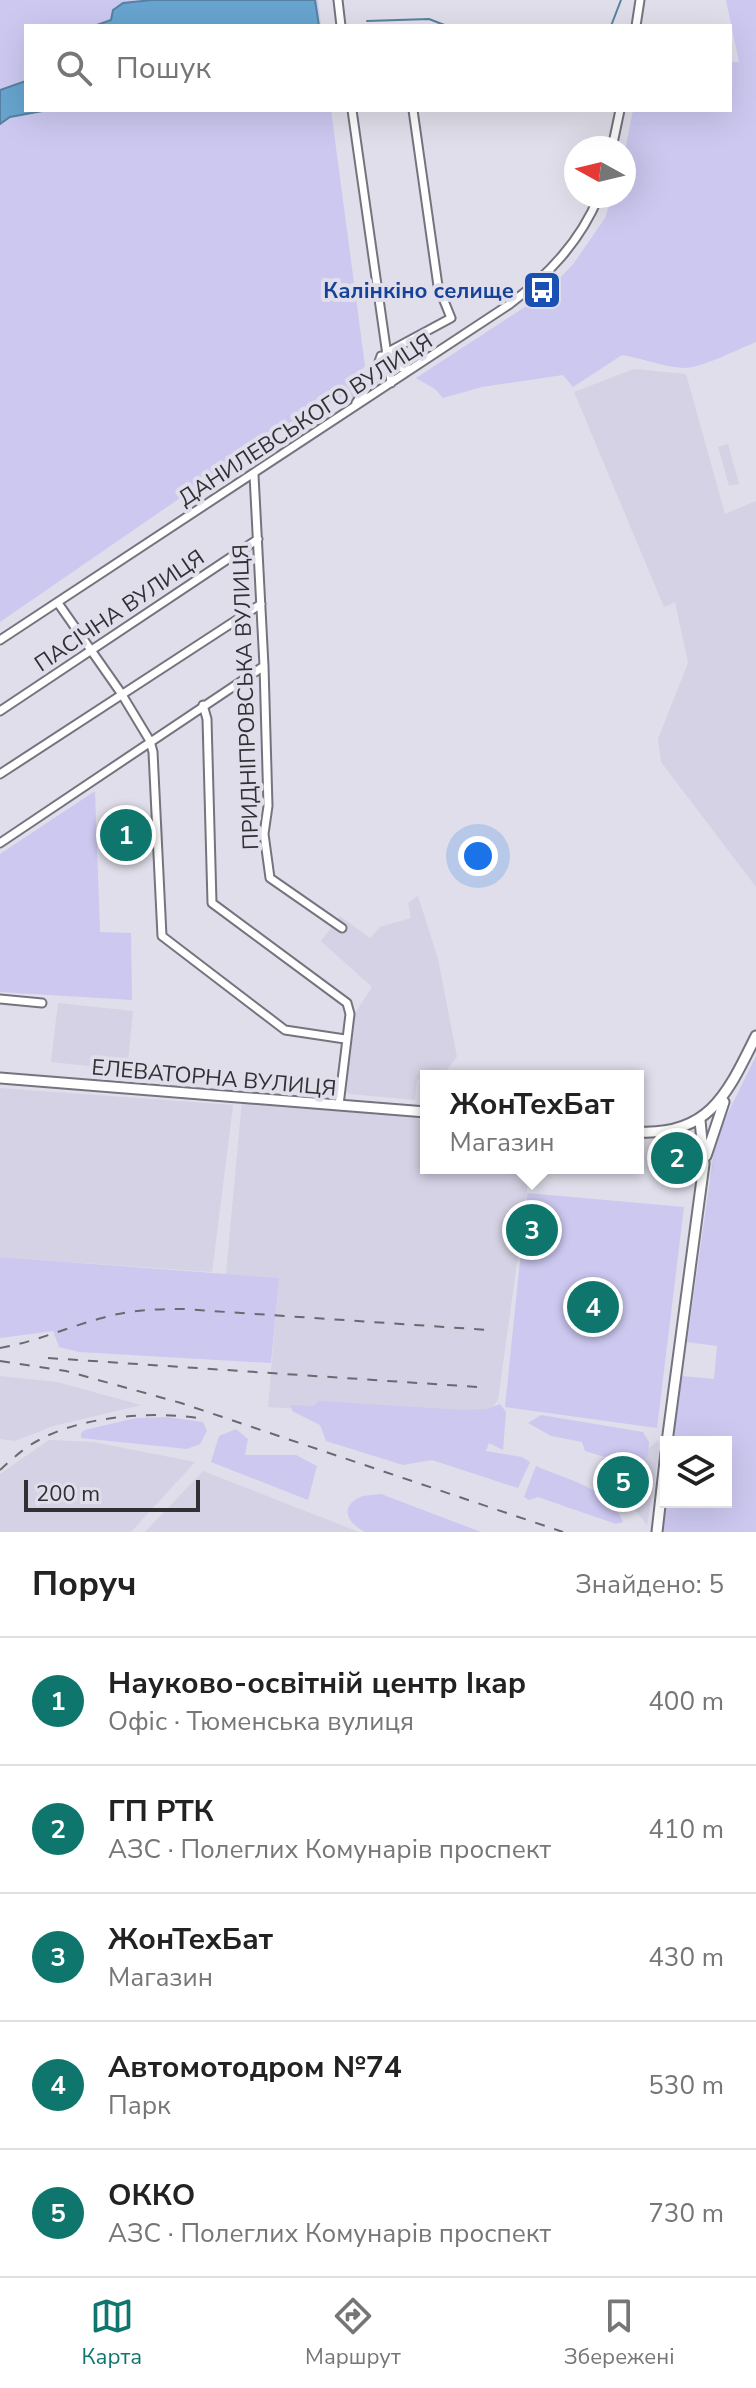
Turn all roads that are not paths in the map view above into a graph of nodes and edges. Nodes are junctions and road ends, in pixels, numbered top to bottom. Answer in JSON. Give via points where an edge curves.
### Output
{"nodes":[{"id":1,"x":338,"y":0,"type":"edge"},
{"id":2,"x":640,"y":0,"type":"edge"},
{"id":3,"x":341,"y":24,"type":"edge"},
{"id":4,"x":636,"y":24,"type":"edge"},
{"id":5,"x":352,"y":112,"type":"edge"},
{"id":6,"x":413,"y":112,"type":"edge"},
{"id":7,"x":620,"y":112,"type":"edge"},
{"id":8,"x":615,"y":136,"type":"edge"},
{"id":9,"x":593,"y":208,"type":"edge"},
{"id":10,"x":384,"y":355,"type":"junction"},
{"id":11,"x":416,"y":367,"type":"junction"},
{"id":12,"x":391,"y":383,"type":"junction"},
{"id":13,"x":376,"y":393,"type":"junction"},
{"id":14,"x":349,"y":411,"type":"junction"},
{"id":15,"x":254,"y":475,"type":"junction"},
{"id":16,"x":258,"y":539,"type":"junction"},
{"id":17,"x":58,"y":603,"type":"junction"},
{"id":18,"x":261,"y":604,"type":"junction"},
{"id":19,"x":0,"y":640,"type":"edge"},
{"id":20,"x":91,"y":651,"type":"junction"},
{"id":21,"x":264,"y":666,"type":"junction"},
{"id":22,"x":121,"y":693,"type":"junction"},
{"id":23,"x":203,"y":705,"type":"junction"},
{"id":24,"x":0,"y":711,"type":"edge"},
{"id":25,"x":150,"y":741,"type":"junction"},
{"id":26,"x":0,"y":774,"type":"edge"},
{"id":27,"x":0,"y":828,"type":"edge"},
{"id":28,"x":3,"y":840,"type":"edge"},
{"id":29,"x":342,"y":928,"type":"dead end"},
{"id":30,"x":0,"y":999,"type":"edge"},
{"id":31,"x":42,"y":1003,"type":"dead end"},
{"id":32,"x":756,"y":1036,"type":"edge"},
{"id":33,"x":345,"y":1039,"type":"junction"},
{"id":34,"x":0,"y":1078,"type":"edge"},
{"id":35,"x":730,"y":1088,"type":"junction"},
{"id":36,"x":339,"y":1105,"type":"junction"},
{"id":37,"x":420,"y":1112,"type":"edge"},
{"id":38,"x":700,"y":1120,"type":"junction"},
{"id":39,"x":644,"y":1132,"type":"edge"},
{"id":40,"x":655,"y":1133,"type":"junction"},
{"id":41,"x":704,"y":1164,"type":"junction"},
{"id":42,"x":668,"y":1436,"type":"edge"},
{"id":43,"x":660,"y":1505,"type":"edge"},
{"id":44,"x":657,"y":1532,"type":"edge"}],
"edges":[{"from":1,"to":3,"type":"street"},
{"from":2,"to":4,"type":"street"},
{"from":5,"to":10,"type":"street"},
{"from":6,"to":10,"type":"street","via":[[438,286],[451,318]]},
{"from":7,"to":8,"type":"street"},
{"from":9,"to":11,"type":"street","name":"ДАНИЛЕВСЬКОГО ВУЛИЦЯ","via":[[578,237],[536,283]]},
{"from":10,"to":11,"type":"street","via":[[396,367]]},
{"from":10,"to":12,"type":"street"},
{"from":10,"to":13,"type":"street"},
{"from":10,"to":14,"type":"street"},
{"from":11,"to":12,"type":"street","name":"ДАНИЛЕВСЬКОГО ВУЛИЦЯ"},
{"from":12,"to":13,"type":"street","name":"ДАНИЛЕВСЬКОГО ВУЛИЦЯ"},
{"from":13,"to":14,"type":"street","name":"ДАНИЛЕВСЬКОГО ВУЛИЦЯ"},
{"from":14,"to":15,"type":"street","name":"ДАНИЛЕВСЬКОГО ВУЛИЦЯ"},
{"from":15,"to":16,"type":"street","name":"ПРИДНІПРОВСЬКА ВУЛИЦЯ"},
{"from":15,"to":17,"type":"street","name":"ДАНИЛЕВСЬКОГО ВУЛИЦЯ"},
{"from":16,"to":18,"type":"street","name":"ПРИДНІПРОВСЬКА ВУЛИЦЯ"},
{"from":16,"to":20,"type":"street","name":"ПАСІЧНА ВУЛИЦЯ"},
{"from":17,"to":19,"type":"street","name":"ДАНИЛЕВСЬКОГО ВУЛИЦЯ"},
{"from":17,"to":20,"type":"street"},
{"from":18,"to":21,"type":"street","name":"ПРИДНІПРОВСЬКА ВУЛИЦЯ"},
{"from":18,"to":22,"type":"street"},
{"from":20,"to":22,"type":"street"},
{"from":20,"to":24,"type":"street","name":"ПАСІЧНА ВУЛИЦЯ"},
{"from":21,"to":23,"type":"street"},
{"from":21,"to":29,"type":"street","name":"ПРИДНІПРОВСЬКА ВУЛИЦЯ","via":[[264,834],[270,878]]},
{"from":22,"to":25,"type":"street"},
{"from":22,"to":26,"type":"street"},
{"from":23,"to":25,"type":"street"},
{"from":23,"to":33,"type":"street","via":[[212,903],[347,1003]]},
{"from":25,"to":28,"type":"street"},
{"from":25,"to":33,"type":"street","via":[[162,936],[285,1030]]},
{"from":27,"to":28,"type":"street"},
{"from":30,"to":31,"type":"street"},
{"from":32,"to":35,"type":"main road"},
{"from":33,"to":36,"type":"street"},
{"from":34,"to":36,"type":"main road","name":"ЕЛЕВАТОРНА ВУЛИЦЯ"},
{"from":35,"to":38,"type":"main road"},
{"from":35,"to":41,"type":"main road"},
{"from":36,"to":37,"type":"main road","name":"ЕЛЕВАТОРНА ВУЛИЦЯ"},
{"from":38,"to":40,"type":"main road"},
{"from":38,"to":41,"type":"main road"},
{"from":39,"to":40,"type":"main road"},
{"from":40,"to":41,"type":"main road","via":[[693,1140]]},
{"from":41,"to":42,"type":"main road"},
{"from":43,"to":44,"type":"main road"}]}
